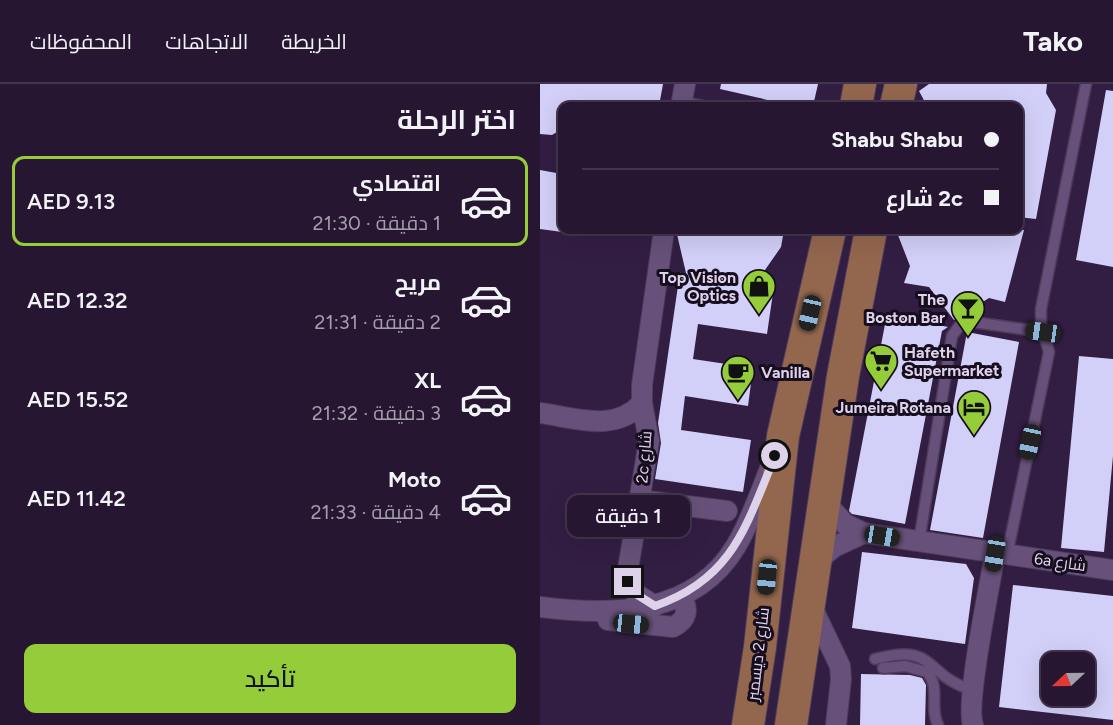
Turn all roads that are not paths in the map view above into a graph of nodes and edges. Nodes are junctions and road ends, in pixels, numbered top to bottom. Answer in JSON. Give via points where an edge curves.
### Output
{"nodes":[{"id":1,"x":860,"y":84,"type":"edge"},
{"id":2,"x":901,"y":84,"type":"edge"},
{"id":3,"x":1086,"y":84,"type":"edge"},
{"id":4,"x":857,"y":102,"type":"edge"},
{"id":5,"x":897,"y":102,"type":"edge"},
{"id":6,"x":663,"y":234,"type":"edge"},
{"id":7,"x":829,"y":234,"type":"edge"},
{"id":8,"x":838,"y":234,"type":"edge"},
{"id":9,"x":870,"y":234,"type":"edge"},
{"id":10,"x":857,"y":300,"type":"junction"},
{"id":11,"x":810,"y":313,"type":"junction"},
{"id":12,"x":1043,"y":332,"type":"junction"},
{"id":13,"x":843,"y":376,"type":"junction"},
{"id":14,"x":642,"y":402,"type":"junction"},
{"id":15,"x":540,"y":413,"type":"edge"},
{"id":16,"x":783,"y":436,"type":"junction"},
{"id":17,"x":639,"y":500,"type":"junction"},
{"id":18,"x":825,"y":502,"type":"junction"},
{"id":19,"x":727,"y":511,"type":"dead end"},
{"id":20,"x":864,"y":533,"type":"junction"},
{"id":21,"x":919,"y":542,"type":"junction"},
{"id":22,"x":1001,"y":554,"type":"junction"},
{"id":23,"x":817,"y":561,"type":"junction"},
{"id":24,"x":1113,"y":570,"type":"edge"},
{"id":25,"x":680,"y":596,"type":"junction"},
{"id":26,"x":809,"y":603,"type":"junction"},
{"id":27,"x":655,"y":606,"type":"junction"},
{"id":28,"x":540,"y":608,"type":"edge"},
{"id":29,"x":580,"y":612,"type":"junction"},
{"id":30,"x":875,"y":658,"type":"dead end"},
{"id":31,"x":883,"y":668,"type":"dead end"},
{"id":32,"x":974,"y":690,"type":"junction"},
{"id":33,"x":753,"y":716,"type":"edge"},
{"id":34,"x":738,"y":725,"type":"edge"},
{"id":35,"x":791,"y":725,"type":"edge"},
{"id":36,"x":836,"y":725,"type":"edge"},
{"id":37,"x":938,"y":725,"type":"edge"},
{"id":38,"x":974,"y":725,"type":"edge"}],
"edges":[{"from":1,"to":4,"type":"main road"},
{"from":2,"to":5,"type":"main road"},
{"from":3,"to":12,"type":"lane","via":[[1041,309]]},
{"from":6,"to":14,"type":"street","name":"2c شارع"},
{"from":7,"to":11,"type":"main road","name":"شارع 2 ديسمبر"},
{"from":8,"to":10,"type":"main road","via":[[842,242],[836,286],[844,296]]},
{"from":9,"to":10,"type":"main road"},
{"from":10,"to":13,"type":"main road"},
{"from":11,"to":13,"type":"main road","via":[[832,324],[829,366],[835,374]]},
{"from":11,"to":16,"type":"main road","name":"شارع 2 ديسمبر"},
{"from":12,"to":21,"type":"lane","via":[[973,322],[955,330]]},
{"from":12,"to":22,"type":"lane","via":[[1049,352]]},
{"from":13,"to":18,"type":"main road"},
{"from":14,"to":15,"type":"street","name":"2c شارع","via":[[625,418],[611,422]]},
{"from":14,"to":17,"type":"street","name":"2c شارع","via":[[649,441]]},
{"from":16,"to":25,"type":"street","via":[[736,547],[706,580]]},
{"from":16,"to":33,"type":"main road","name":"شارع 2 ديسمبر"},
{"from":17,"to":19,"type":"street"},
{"from":17,"to":27,"type":"street","name":"2c شارع","via":[[627,575],[636,594]]},
{"from":18,"to":20,"type":"street","name":"6a شارع","via":[[845,524]]},
{"from":18,"to":23,"type":"main road"},
{"from":20,"to":21,"type":"street","name":"6a شارع"},
{"from":20,"to":23,"type":"street","via":[[834,547]]},
{"from":21,"to":22,"type":"street","name":"6a شارع"},
{"from":22,"to":24,"type":"street","name":"6a شارع"},
{"from":22,"to":32,"type":"street"},
{"from":23,"to":26,"type":"main road"},
{"from":25,"to":27,"type":"street"},
{"from":25,"to":29,"type":"street","via":[[687,610],[680,624],[673,627],[631,624]]},
{"from":26,"to":35,"type":"main road"},
{"from":26,"to":36,"type":"street","via":[[840,666]]},
{"from":27,"to":29,"type":"street","via":[[628,612]]},
{"from":28,"to":29,"type":"street"},
{"from":30,"to":32,"type":"lane","via":[[897,653],[919,655],[951,681]]},
{"from":31,"to":37,"type":"lane","via":[[905,666],[927,672],[935,687],[934,717]]},
{"from":32,"to":38,"type":"street"},
{"from":33,"to":34,"type":"main road"}]}
